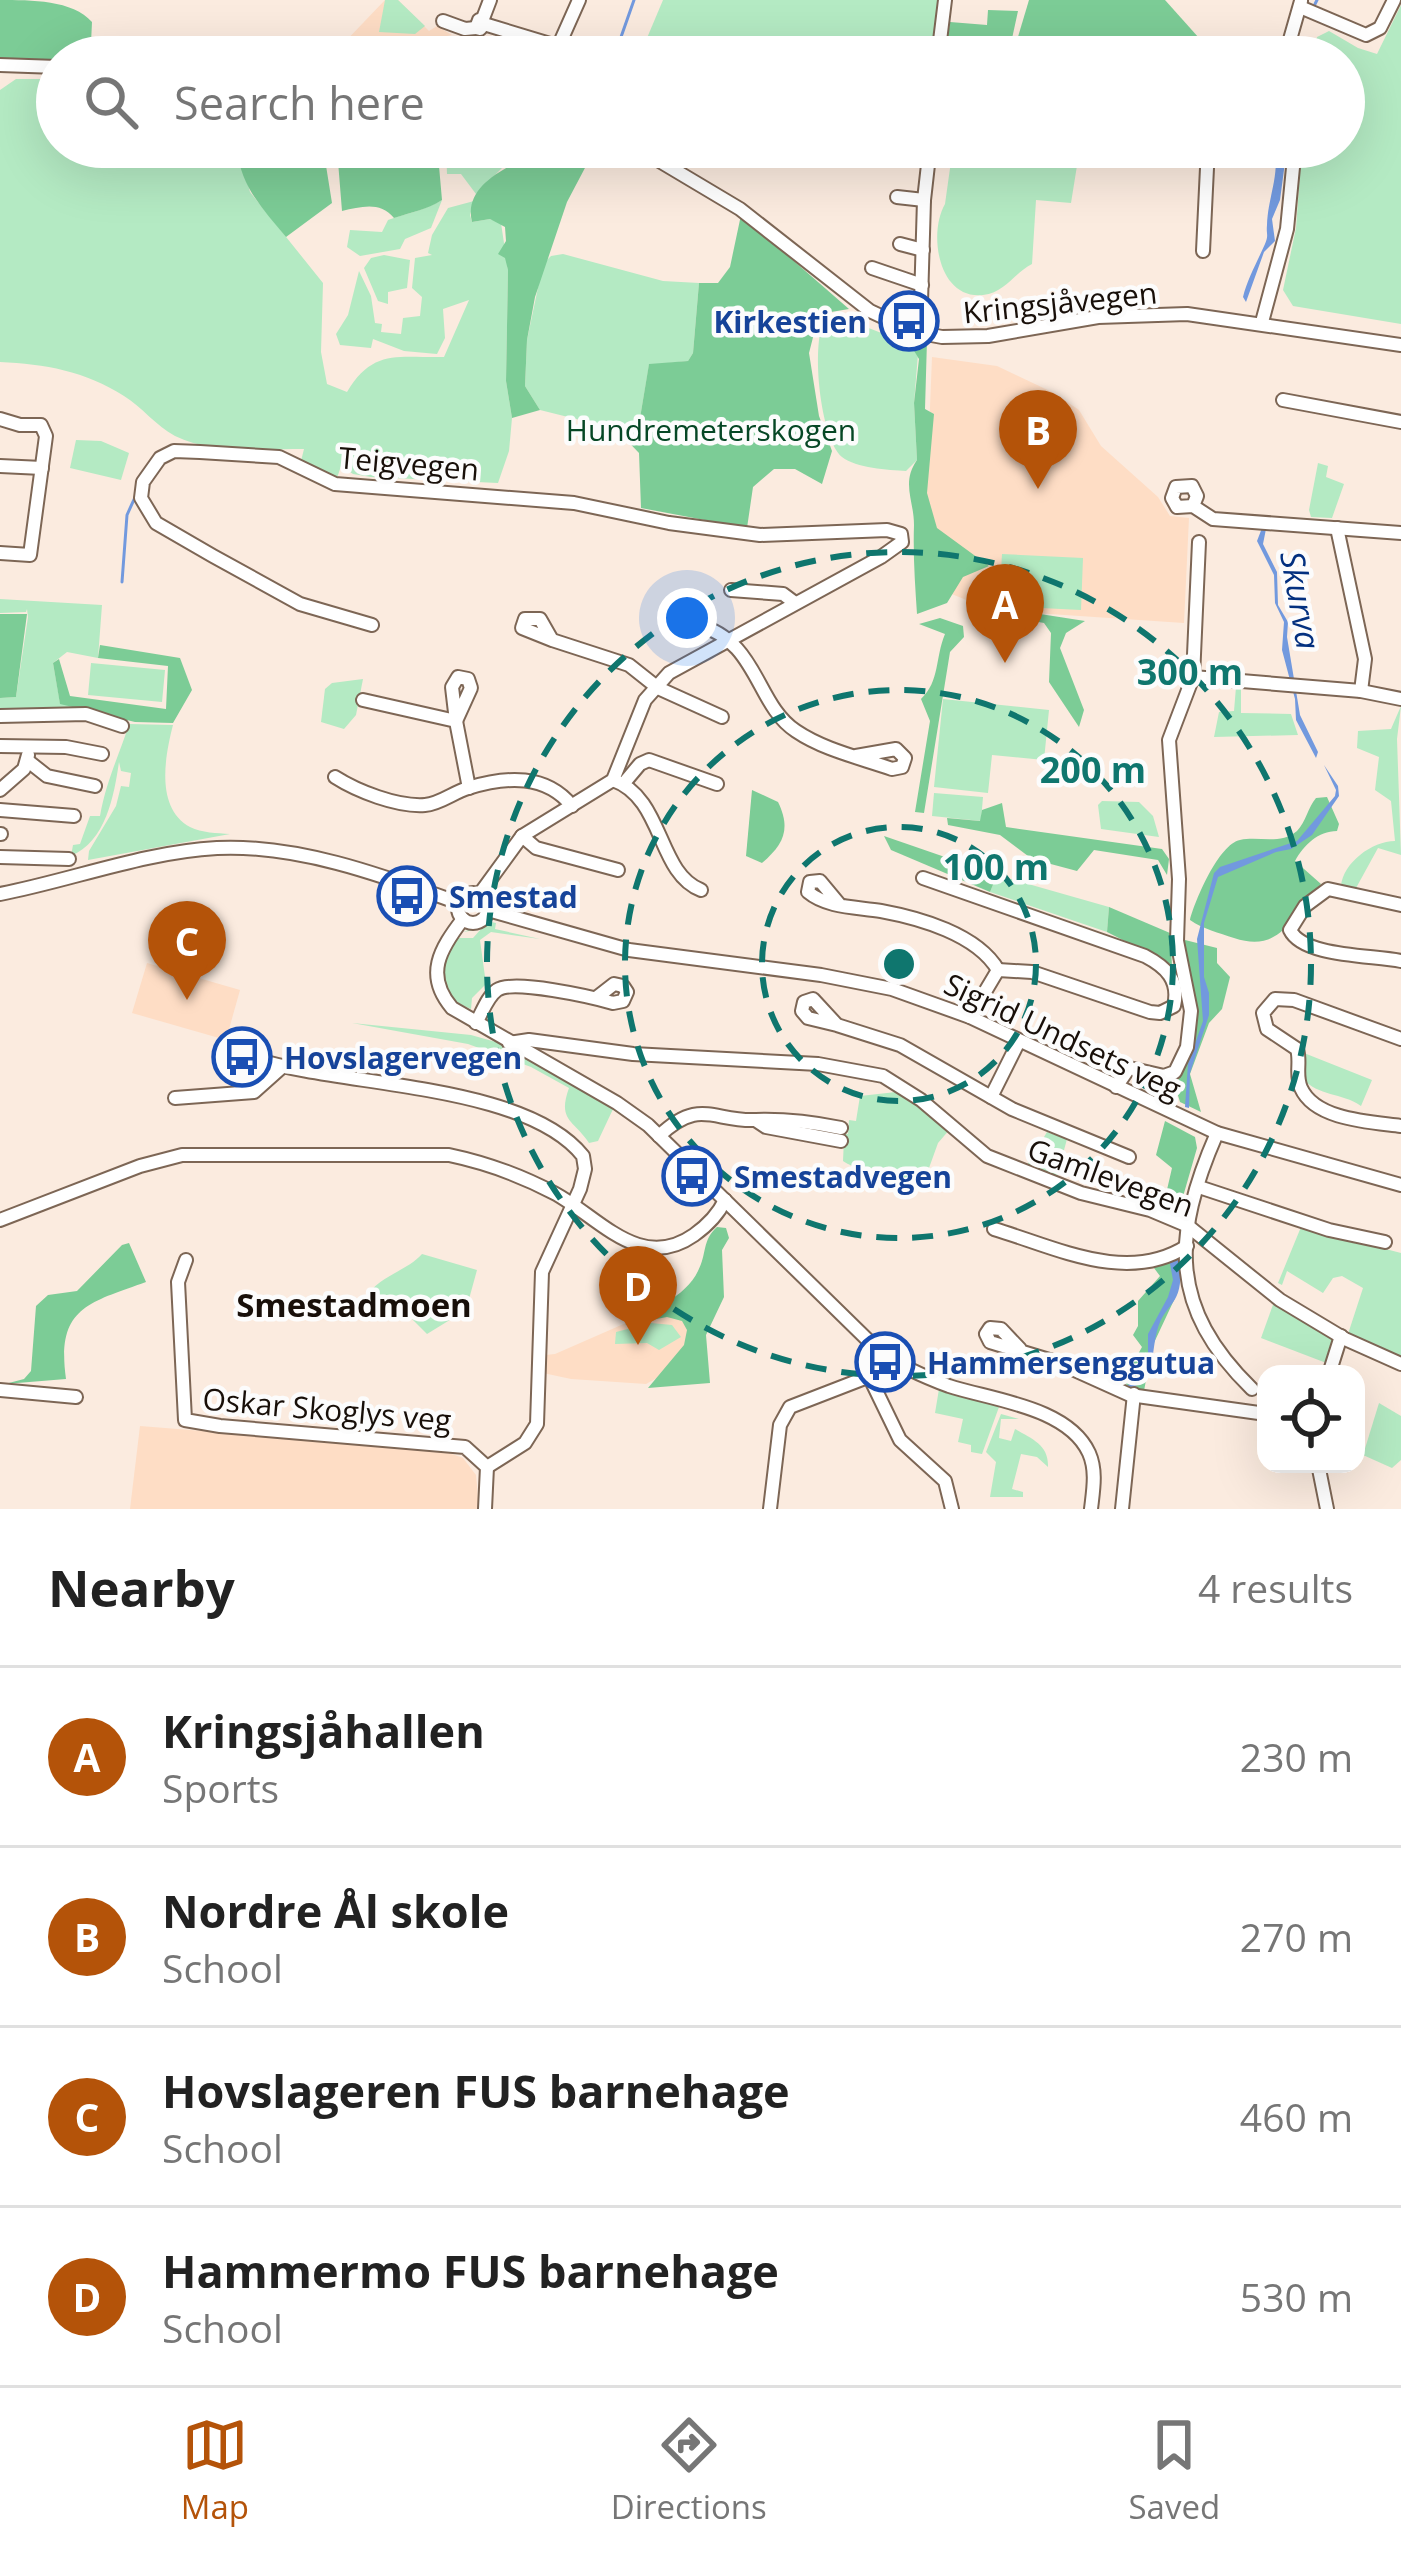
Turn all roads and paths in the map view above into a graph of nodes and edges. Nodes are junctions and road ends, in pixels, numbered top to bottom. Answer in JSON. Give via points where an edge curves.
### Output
{"nodes":[{"id":1,"x":490,"y":0,"type":"edge"},
{"id":2,"x":579,"y":0,"type":"edge"},
{"id":3,"x":945,"y":0,"type":"edge"},
{"id":4,"x":1394,"y":0,"type":"edge"},
{"id":5,"x":1300,"y":3,"type":"edge"},
{"id":6,"x":443,"y":21,"type":"dead end"},
{"id":7,"x":481,"y":24,"type":"junction"},
{"id":8,"x":526,"y":36,"type":"edge"},
{"id":9,"x":563,"y":36,"type":"edge"},
{"id":10,"x":941,"y":36,"type":"edge"},
{"id":11,"x":1291,"y":36,"type":"edge"},
{"id":12,"x":0,"y":65,"type":"edge"},
{"id":13,"x":36,"y":66,"type":"edge"},
{"id":14,"x":671,"y":168,"type":"edge"},
{"id":15,"x":927,"y":168,"type":"edge"},
{"id":16,"x":1207,"y":168,"type":"edge"},
{"id":17,"x":1293,"y":168,"type":"edge"},
{"id":18,"x":896,"y":197,"type":"dead end"},
{"id":19,"x":924,"y":200,"type":"junction"},
{"id":20,"x":900,"y":244,"type":"dead end"},
{"id":21,"x":923,"y":250,"type":"junction"},
{"id":22,"x":1203,"y":251,"type":"dead end"},
{"id":23,"x":872,"y":268,"type":"dead end"},
{"id":24,"x":922,"y":285,"type":"junction"},
{"id":25,"x":921,"y":302,"type":"dead end"},
{"id":26,"x":1262,"y":322,"type":"junction"},
{"id":27,"x":1401,"y":345,"type":"edge"},
{"id":28,"x":1283,"y":400,"type":"dead end"},
{"id":29,"x":0,"y":419,"type":"edge"},
{"id":30,"x":1401,"y":422,"type":"edge"},
{"id":31,"x":0,"y":466,"type":"edge"},
{"id":32,"x":42,"y":468,"type":"junction"},
{"id":33,"x":1193,"y":506,"type":"dead end"},
{"id":34,"x":1337,"y":528,"type":"junction"},
{"id":35,"x":1401,"y":533,"type":"edge"},
{"id":36,"x":1199,"y":542,"type":"dead end"},
{"id":37,"x":0,"y":553,"type":"edge"},
{"id":38,"x":730,"y":590,"type":"dead end"},
{"id":39,"x":795,"y":603,"type":"junction"},
{"id":40,"x":697,"y":624,"type":"dead end"},
{"id":41,"x":372,"y":625,"type":"dead end"},
{"id":42,"x":552,"y":640,"type":"dead end"},
{"id":43,"x":726,"y":642,"type":"junction"},
{"id":44,"x":1193,"y":677,"type":"junction"},
{"id":45,"x":655,"y":685,"type":"junction"},
{"id":46,"x":1361,"y":691,"type":"junction"},
{"id":47,"x":1401,"y":699,"type":"edge"},
{"id":48,"x":363,"y":700,"type":"dead end"},
{"id":49,"x":0,"y":716,"type":"edge"},
{"id":50,"x":18,"y":716,"type":"junction"},
{"id":51,"x":722,"y":718,"type":"dead end"},
{"id":52,"x":122,"y":726,"type":"dead end"},
{"id":53,"x":0,"y":746,"type":"edge"},
{"id":54,"x":26,"y":752,"type":"junction"},
{"id":55,"x":102,"y":754,"type":"dead end"},
{"id":56,"x":856,"y":756,"type":"dead end"},
{"id":57,"x":335,"y":777,"type":"dead end"},
{"id":58,"x":619,"y":782,"type":"junction"},
{"id":59,"x":717,"y":784,"type":"dead end"},
{"id":60,"x":95,"y":786,"type":"dead end"},
{"id":61,"x":469,"y":788,"type":"junction"},
{"id":62,"x":0,"y":790,"type":"edge"},
{"id":63,"x":572,"y":806,"type":"junction"},
{"id":64,"x":0,"y":810,"type":"edge"},
{"id":65,"x":74,"y":816,"type":"dead end"},
{"id":66,"x":522,"y":836,"type":"junction"},
{"id":67,"x":0,"y":857,"type":"edge"},
{"id":68,"x":69,"y":859,"type":"dead end"},
{"id":69,"x":618,"y":870,"type":"dead end"},
{"id":70,"x":923,"y":878,"type":"dead end"},
{"id":71,"x":701,"y":890,"type":"dead end"},
{"id":72,"x":0,"y":894,"type":"edge"},
{"id":73,"x":479,"y":895,"type":"junction"},
{"id":74,"x":459,"y":903,"type":"junction"},
{"id":75,"x":840,"y":904,"type":"dead end"},
{"id":76,"x":1401,"y":904,"type":"edge"},
{"id":77,"x":488,"y":910,"type":"junction"},
{"id":78,"x":463,"y":919,"type":"junction"},
{"id":79,"x":1401,"y":961,"type":"edge"},
{"id":80,"x":998,"y":970,"type":"junction"},
{"id":81,"x":596,"y":998,"type":"dead end"},
{"id":82,"x":970,"y":1017,"type":"junction"},
{"id":83,"x":476,"y":1023,"type":"junction"},
{"id":84,"x":837,"y":1025,"type":"dead end"},
{"id":85,"x":1401,"y":1039,"type":"edge"},
{"id":86,"x":1018,"y":1041,"type":"junction"},
{"id":87,"x":509,"y":1043,"type":"junction"},
{"id":88,"x":256,"y":1059,"type":"dead end"},
{"id":89,"x":282,"y":1067,"type":"junction"},
{"id":90,"x":1116,"y":1087,"type":"junction"},
{"id":91,"x":991,"y":1096,"type":"junction"},
{"id":92,"x":175,"y":1097,"type":"dead end"},
{"id":93,"x":1401,"y":1126,"type":"edge"},
{"id":94,"x":1217,"y":1133,"type":"junction"},
{"id":95,"x":841,"y":1134,"type":"dead end"},
{"id":96,"x":659,"y":1136,"type":"junction"},
{"id":97,"x":1130,"y":1156,"type":"dead end"},
{"id":98,"x":1401,"y":1185,"type":"edge"},
{"id":99,"x":1199,"y":1187,"type":"junction"},
{"id":100,"x":725,"y":1200,"type":"junction"},
{"id":101,"x":573,"y":1204,"type":"junction"},
{"id":102,"x":0,"y":1220,"type":"edge"},
{"id":103,"x":1182,"y":1223,"type":"junction"},
{"id":104,"x":994,"y":1228,"type":"dead end"},
{"id":105,"x":1385,"y":1242,"type":"dead end"},
{"id":106,"x":1187,"y":1246,"type":"junction"},
{"id":107,"x":186,"y":1260,"type":"dead end"},
{"id":108,"x":1341,"y":1336,"type":"junction"},
{"id":109,"x":1020,"y":1349,"type":"dead end"},
{"id":110,"x":881,"y":1353,"type":"junction"},
{"id":111,"x":1401,"y":1364,"type":"edge"},
{"id":112,"x":1332,"y":1365,"type":"edge"},
{"id":113,"x":868,"y":1375,"type":"junction"},
{"id":114,"x":1252,"y":1389,"type":"dead end"},
{"id":115,"x":0,"y":1390,"type":"edge"},
{"id":116,"x":1129,"y":1393,"type":"junction"},
{"id":117,"x":76,"y":1397,"type":"dead end"},
{"id":118,"x":1257,"y":1413,"type":"edge"},
{"id":119,"x":487,"y":1467,"type":"junction"},
{"id":120,"x":1320,"y":1473,"type":"edge"},
{"id":121,"x":485,"y":1509,"type":"edge"},
{"id":122,"x":770,"y":1509,"type":"edge"},
{"id":123,"x":952,"y":1509,"type":"edge"},
{"id":124,"x":1091,"y":1509,"type":"edge"},
{"id":125,"x":1122,"y":1509,"type":"edge"},
{"id":126,"x":1327,"y":1509,"type":"edge"}],
"edges":[{"from":1,"to":7,"type":"street"},
{"from":2,"to":9,"type":"street"},
{"from":3,"to":10,"type":"street"},
{"from":4,"to":5,"type":"street","via":[[1380,28],[1366,35]]},
{"from":5,"to":11,"type":"street"},
{"from":6,"to":7,"type":"street","via":[[465,29]]},
{"from":7,"to":8,"type":"street"},
{"from":12,"to":13,"type":"street"},
{"from":14,"to":26,"type":"street","name":"Kringsjåvegen","via":[[740,209],[870,311],[915,332],[988,336],[1152,314]]},
{"from":15,"to":19,"type":"street"},
{"from":16,"to":22,"type":"street"},
{"from":17,"to":26,"type":"street","via":[[1287,229]]},
{"from":18,"to":19,"type":"street"},
{"from":19,"to":21,"type":"street"},
{"from":20,"to":21,"type":"street"},
{"from":21,"to":24,"type":"street"},
{"from":23,"to":24,"type":"street"},
{"from":24,"to":25,"type":"street"},
{"from":26,"to":27,"type":"street","name":"Kringsjåvegen"},
{"from":28,"to":30,"type":"street"},
{"from":29,"to":32,"type":"street","via":[[45,428]]},
{"from":31,"to":32,"type":"street"},
{"from":32,"to":37,"type":"street","via":[[30,555]]},
{"from":33,"to":34,"type":"street","via":[[1213,520]]},
{"from":34,"to":35,"type":"street"},
{"from":34,"to":46,"type":"street","via":[[1365,659]]},
{"from":36,"to":44,"type":"street"},
{"from":38,"to":39,"type":"street","via":[[783,594]]},
{"from":39,"to":41,"type":"street","name":"Teigvegen","via":[[881,557],[902,542],[901,534],[760,535],[574,502],[334,484],[256,454],[174,451],[150,467],[142,498],[156,523],[300,604]]},
{"from":39,"to":43,"type":"street"},
{"from":40,"to":43,"type":"street"},
{"from":42,"to":45,"type":"street","via":[[629,665]]},
{"from":43,"to":45,"type":"street"},
{"from":43,"to":56,"type":"street","via":[[741,651],[784,721]]},
{"from":44,"to":46,"type":"street"},
{"from":44,"to":90,"type":"street","via":[[1169,740],[1177,941],[1191,1011],[1187,1047],[1175,1072],[1129,1068]]},
{"from":45,"to":51,"type":"street"},
{"from":45,"to":58,"type":"street"},
{"from":46,"to":47,"type":"street"},
{"from":48,"to":61,"type":"street","via":[[456,721]]},
{"from":49,"to":50,"type":"street"},
{"from":50,"to":52,"type":"street","via":[[86,715]]},
{"from":50,"to":54,"type":"street"},
{"from":53,"to":54,"type":"street"},
{"from":54,"to":55,"type":"street","via":[[66,747]]},
{"from":54,"to":60,"type":"street","via":[[47,776]]},
{"from":54,"to":62,"type":"street"},
{"from":57,"to":61,"type":"street","via":[[413,804]]},
{"from":58,"to":59,"type":"street","via":[[649,760]]},
{"from":58,"to":63,"type":"street"},
{"from":58,"to":71,"type":"street","via":[[651,816],[679,876]]},
{"from":61,"to":63,"type":"street","via":[[532,779]]},
{"from":63,"to":66,"type":"street"},
{"from":64,"to":65,"type":"street"},
{"from":66,"to":69,"type":"street","via":[[536,848]]},
{"from":66,"to":73,"type":"street"},
{"from":67,"to":68,"type":"street"},
{"from":70,"to":80,"type":"street","via":[[1145,956],[1172,976],[1177,996],[1168,1010],[1150,1012],[1032,972]]},
{"from":72,"to":74,"type":"street","via":[[233,848],[311,858]]},
{"from":73,"to":74,"type":"street"},
{"from":73,"to":77,"type":"street"},
{"from":74,"to":78,"type":"street"},
{"from":75,"to":80,"type":"street","via":[[920,920],[980,949]]},
{"from":76,"to":79,"type":"street","via":[[1328,889],[1304,906],[1290,930],[1316,948]]},
{"from":77,"to":78,"type":"street","via":[[476,922]]},
{"from":77,"to":82,"type":"street","name":"Sigrid Undsets veg","via":[[628,950],[868,983]]},
{"from":78,"to":83,"type":"street","via":[[439,954],[437,984],[452,1008]]},
{"from":80,"to":82,"type":"street"},
{"from":81,"to":83,"type":"street","via":[[502,986]]},
{"from":82,"to":86,"type":"street","name":"Sigrid Undsets veg"},
{"from":83,"to":87,"type":"street"},
{"from":84,"to":91,"type":"street","via":[[900,1045]]},
{"from":85,"to":93,"type":"street","via":[[1287,999],[1263,1013],[1267,1029],[1297,1049],[1299,1084],[1313,1104]]},
{"from":86,"to":90,"type":"street","name":"Sigrid Undsets veg"},
{"from":86,"to":91,"type":"street"},
{"from":87,"to":96,"type":"street"},
{"from":87,"to":103,"type":"street","name":"Gamlevegen","via":[[818,1064],[883,1076],[987,1156]]},
{"from":88,"to":89,"type":"street"},
{"from":89,"to":92,"type":"street","via":[[254,1092]]},
{"from":89,"to":101,"type":"street","via":[[469,1099],[552,1130],[583,1156]]},
{"from":90,"to":94,"type":"street","name":"Sigrid Undsets veg"},
{"from":91,"to":97,"type":"street"},
{"from":94,"to":98,"type":"street","name":"Sigrid Undsets veg"},
{"from":94,"to":99,"type":"street"},
{"from":95,"to":96,"type":"street","via":[[800,1119],[704,1111]]},
{"from":96,"to":100,"type":"street"},
{"from":99,"to":103,"type":"street"},
{"from":99,"to":105,"type":"street"},
{"from":100,"to":101,"type":"street","via":[[706,1226],[662,1248],[632,1245]]},
{"from":100,"to":110,"type":"street"},
{"from":101,"to":102,"type":"street","via":[[496,1167],[449,1155],[182,1155]]},
{"from":101,"to":119,"type":"street","via":[[542,1272],[537,1424],[525,1443]]},
{"from":103,"to":106,"type":"street"},
{"from":103,"to":108,"type":"street","name":"Gamlevegen"},
{"from":104,"to":106,"type":"street","via":[[1116,1264]]},
{"from":106,"to":114,"type":"street","via":[[1196,1316]]},
{"from":107,"to":119,"type":"street","name":"Oskar Skoglys veg","via":[[178,1282],[185,1420],[449,1443]]},
{"from":108,"to":111,"type":"street","name":"Gamlevegen"},
{"from":108,"to":112,"type":"street"},
{"from":109,"to":116,"type":"street"},
{"from":110,"to":113,"type":"street"},
{"from":110,"to":124,"type":"street","via":[[1070,1430],[1092,1464]]},
{"from":113,"to":122,"type":"street","via":[[790,1407],[780,1425]]},
{"from":113,"to":123,"type":"street","via":[[900,1440],[945,1481]]},
{"from":115,"to":117,"type":"street"},
{"from":116,"to":118,"type":"street"},
{"from":116,"to":125,"type":"street"},
{"from":119,"to":121,"type":"street"},
{"from":120,"to":126,"type":"street"}]}
